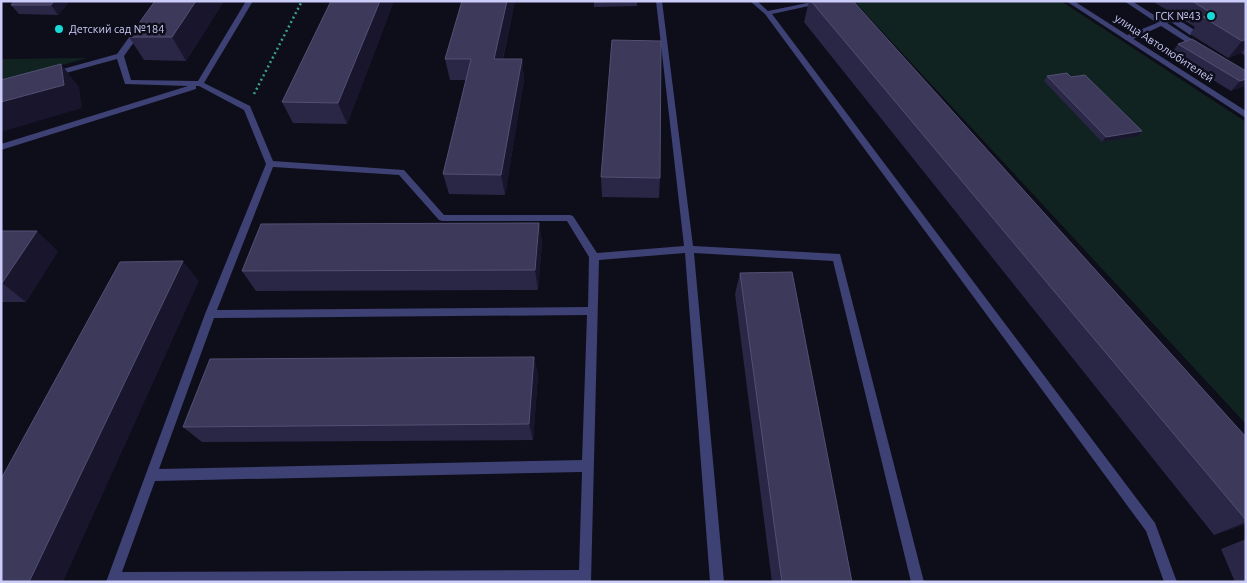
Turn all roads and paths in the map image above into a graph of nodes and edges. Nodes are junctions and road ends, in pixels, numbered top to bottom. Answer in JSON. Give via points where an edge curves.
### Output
{"nodes":[{"id":1,"x":250,"y":1,"type":"edge"},
{"id":2,"x":302,"y":1,"type":"edge"},
{"id":3,"x":659,"y":1,"type":"edge"},
{"id":4,"x":752,"y":1,"type":"edge"},
{"id":5,"x":828,"y":1,"type":"edge"},
{"id":6,"x":1069,"y":1,"type":"edge"},
{"id":7,"x":1127,"y":1,"type":"edge"},
{"id":8,"x":767,"y":13,"type":"junction"},
{"id":9,"x":1162,"y":23,"type":"junction"},
{"id":10,"x":143,"y":25,"type":"edge"},
{"id":11,"x":1193,"y":33,"type":"dead end"},
{"id":12,"x":1128,"y":38,"type":"junction"},
{"id":13,"x":1204,"y":49,"type":"edge"},
{"id":14,"x":120,"y":56,"type":"junction"},
{"id":15,"x":47,"y":76,"type":"edge"},
{"id":16,"x":200,"y":84,"type":"junction"},
{"id":17,"x":247,"y":108,"type":"junction"},
{"id":18,"x":1246,"y":114,"type":"edge"},
{"id":19,"x":1,"y":148,"type":"edge"},
{"id":20,"x":270,"y":164,"type":"junction"},
{"id":21,"x":689,"y":249,"type":"junction"},
{"id":22,"x":594,"y":258,"type":"junction"},
{"id":23,"x":592,"y":311,"type":"junction"},
{"id":24,"x":210,"y":314,"type":"junction"},
{"id":25,"x":588,"y":466,"type":"junction"},
{"id":26,"x":151,"y":475,"type":"junction"},
{"id":27,"x":585,"y":579,"type":"edge"},
{"id":28,"x":112,"y":580,"type":"edge"},
{"id":29,"x":718,"y":582,"type":"edge"},
{"id":30,"x":918,"y":582,"type":"edge"},
{"id":31,"x":1171,"y":582,"type":"edge"}],
"edges":[{"from":1,"to":16,"type":"street"},
{"from":2,"to":17,"type":"path"},
{"from":3,"to":21,"type":"street"},
{"from":4,"to":8,"type":"street"},
{"from":5,"to":8,"type":"street"},
{"from":6,"to":12,"type":"street","name":"улица Автолюбителей"},
{"from":7,"to":9,"type":"street"},
{"from":8,"to":31,"type":"street","via":[[1151,527]]},
{"from":9,"to":11,"type":"street","via":[[1171,19]]},
{"from":9,"to":12,"type":"street"},
{"from":9,"to":13,"type":"street"},
{"from":10,"to":14,"type":"street"},
{"from":12,"to":18,"type":"street","name":"улица Автолюбителей"},
{"from":14,"to":15,"type":"street"},
{"from":14,"to":16,"type":"street","via":[[128,82]]},
{"from":16,"to":17,"type":"street"},
{"from":16,"to":19,"type":"street"},
{"from":17,"to":20,"type":"street"},
{"from":20,"to":22,"type":"street","via":[[401,172],[442,218],[570,218]]},
{"from":20,"to":24,"type":"street"},
{"from":21,"to":22,"type":"street"},
{"from":21,"to":29,"type":"street"},
{"from":21,"to":30,"type":"street","via":[[837,257]]},
{"from":22,"to":23,"type":"street"},
{"from":23,"to":24,"type":"street"},
{"from":23,"to":25,"type":"street"},
{"from":24,"to":26,"type":"street"},
{"from":25,"to":26,"type":"street"},
{"from":25,"to":27,"type":"street"},
{"from":26,"to":28,"type":"street"},
{"from":27,"to":28,"type":"street"}]}
